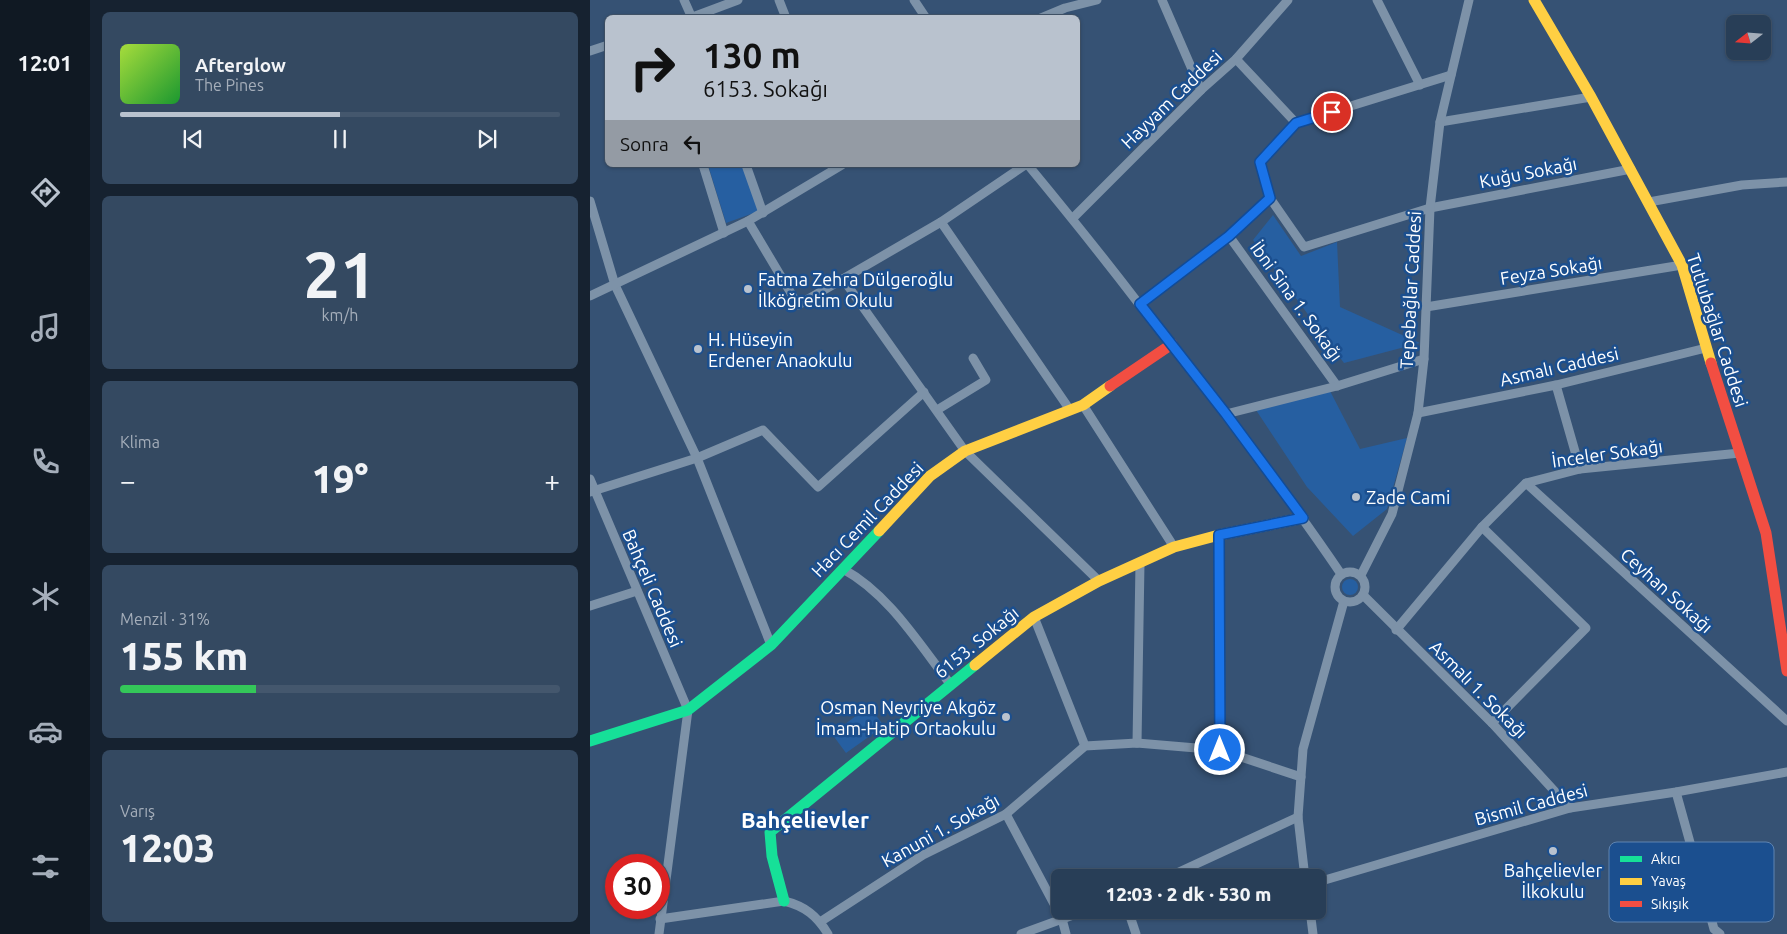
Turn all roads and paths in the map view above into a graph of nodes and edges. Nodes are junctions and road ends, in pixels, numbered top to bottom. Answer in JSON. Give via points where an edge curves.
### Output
{"nodes":[{"id":1,"x":684,"y":0,"type":"edge"},
{"id":2,"x":738,"y":0,"type":"edge"},
{"id":3,"x":778,"y":0,"type":"edge"},
{"id":4,"x":914,"y":0,"type":"edge"},
{"id":5,"x":1097,"y":0,"type":"edge"},
{"id":6,"x":1162,"y":0,"type":"edge"},
{"id":7,"x":1288,"y":0,"type":"edge"},
{"id":8,"x":1377,"y":0,"type":"edge"},
{"id":9,"x":1469,"y":0,"type":"edge"},
{"id":10,"x":1534,"y":0,"type":"edge"},
{"id":11,"x":1063,"y":4,"type":"edge"},
{"id":12,"x":690,"y":15,"type":"edge"},
{"id":13,"x":697,"y":15,"type":"edge"},
{"id":14,"x":785,"y":15,"type":"edge"},
{"id":15,"x":924,"y":15,"type":"edge"},
{"id":16,"x":1046,"y":15,"type":"edge"},
{"id":17,"x":605,"y":46,"type":"edge"},
{"id":18,"x":590,"y":51,"type":"edge"},
{"id":19,"x":1236,"y":58,"type":"junction"},
{"id":20,"x":1451,"y":75,"type":"junction"},
{"id":21,"x":1420,"y":85,"type":"junction"},
{"id":22,"x":1201,"y":90,"type":"junction"},
{"id":23,"x":1591,"y":97,"type":"junction"},
{"id":24,"x":1440,"y":122,"type":"junction"},
{"id":25,"x":1296,"y":123,"type":"junction"},
{"id":26,"x":704,"y":167,"type":"edge"},
{"id":27,"x":747,"y":167,"type":"edge"},
{"id":28,"x":839,"y":167,"type":"edge"},
{"id":29,"x":1024,"y":167,"type":"edge"},
{"id":30,"x":1029,"y":167,"type":"edge"},
{"id":31,"x":1631,"y":169,"type":"junction"},
{"id":32,"x":1787,"y":182,"type":"edge"},
{"id":33,"x":1270,"y":198,"type":"junction"},
{"id":34,"x":590,"y":201,"type":"edge"},
{"id":35,"x":1649,"y":202,"type":"junction"},
{"id":36,"x":1430,"y":208,"type":"junction"},
{"id":37,"x":763,"y":213,"type":"junction"},
{"id":38,"x":1073,"y":218,"type":"junction"},
{"id":39,"x":748,"y":221,"type":"junction"},
{"id":40,"x":941,"y":222,"type":"junction"},
{"id":41,"x":724,"y":233,"type":"junction"},
{"id":42,"x":1229,"y":236,"type":"junction"},
{"id":43,"x":1682,"y":265,"type":"junction"},
{"id":44,"x":844,"y":279,"type":"junction"},
{"id":45,"x":616,"y":285,"type":"junction"},
{"id":46,"x":590,"y":296,"type":"edge"},
{"id":47,"x":1140,"y":304,"type":"junction"},
{"id":48,"x":1426,"y":307,"type":"junction"},
{"id":49,"x":1172,"y":344,"type":"junction"},
{"id":50,"x":1706,"y":348,"type":"junction"},
{"id":51,"x":973,"y":358,"type":"dead end"},
{"id":52,"x":1424,"y":359,"type":"junction"},
{"id":53,"x":1338,"y":386,"type":"junction"},
{"id":54,"x":1556,"y":386,"type":"junction"},
{"id":55,"x":924,"y":392,"type":"junction"},
{"id":56,"x":1083,"y":405,"type":"junction"},
{"id":57,"x":937,"y":410,"type":"junction"},
{"id":58,"x":1070,"y":410,"type":"junction"},
{"id":59,"x":1418,"y":413,"type":"junction"},
{"id":60,"x":1226,"y":414,"type":"junction"},
{"id":61,"x":965,"y":451,"type":"junction"},
{"id":62,"x":1740,"y":453,"type":"junction"},
{"id":63,"x":697,"y":458,"type":"junction"},
{"id":64,"x":1580,"y":470,"type":"junction"},
{"id":65,"x":590,"y":479,"type":"edge"},
{"id":66,"x":1526,"y":482,"type":"junction"},
{"id":67,"x":592,"y":491,"type":"edge"},
{"id":68,"x":1303,"y":518,"type":"junction"},
{"id":69,"x":1482,"y":527,"type":"junction"},
{"id":70,"x":1219,"y":535,"type":"junction"},
{"id":71,"x":1174,"y":547,"type":"junction"},
{"id":72,"x":1140,"y":563,"type":"junction"},
{"id":73,"x":843,"y":569,"type":"junction"},
{"id":74,"x":1341,"y":574,"type":"junction"},
{"id":75,"x":1360,"y":575,"type":"junction"},
{"id":76,"x":1099,"y":581,"type":"junction"},
{"id":77,"x":637,"y":591,"type":"junction"},
{"id":78,"x":1363,"y":595,"type":"junction"},
{"id":79,"x":1344,"y":601,"type":"junction"},
{"id":80,"x":590,"y":606,"type":"edge"},
{"id":81,"x":1034,"y":617,"type":"junction"},
{"id":82,"x":1396,"y":630,"type":"junction"},
{"id":83,"x":771,"y":645,"type":"junction"},
{"id":84,"x":1787,"y":671,"type":"edge"},
{"id":85,"x":952,"y":685,"type":"junction"},
{"id":86,"x":688,"y":710,"type":"junction"},
{"id":87,"x":1787,"y":721,"type":"edge"},
{"id":88,"x":1492,"y":723,"type":"junction"},
{"id":89,"x":590,"y":741,"type":"edge"},
{"id":90,"x":1137,"y":743,"type":"junction"},
{"id":91,"x":1085,"y":746,"type":"junction"},
{"id":92,"x":1220,"y":750,"type":"junction"},
{"id":93,"x":1787,"y":772,"type":"edge"},
{"id":94,"x":1301,"y":777,"type":"junction"},
{"id":95,"x":1676,"y":792,"type":"junction"},
{"id":96,"x":1570,"y":808,"type":"junction"},
{"id":97,"x":1006,"y":814,"type":"junction"},
{"id":98,"x":1298,"y":817,"type":"junction"},
{"id":99,"x":1690,"y":842,"type":"edge"},
{"id":100,"x":1185,"y":869,"type":"edge"},
{"id":101,"x":1305,"y":869,"type":"edge"},
{"id":102,"x":1326,"y":880,"type":"edge"},
{"id":103,"x":1051,"y":898,"type":"edge"},
{"id":104,"x":784,"y":901,"type":"junction"},
{"id":105,"x":1062,"y":919,"type":"joint"},
{"id":106,"x":1131,"y":919,"type":"edge"},
{"id":107,"x":1311,"y":919,"type":"edge"},
{"id":108,"x":660,"y":920,"type":"junction"},
{"id":109,"x":820,"y":922,"type":"junction"},
{"id":110,"x":1712,"y":922,"type":"edge"},
{"id":111,"x":659,"y":934,"type":"edge"},
{"id":112,"x":828,"y":934,"type":"edge"},
{"id":113,"x":1021,"y":934,"type":"edge"},
{"id":114,"x":1066,"y":934,"type":"edge"},
{"id":115,"x":1136,"y":934,"type":"edge"},
{"id":116,"x":1313,"y":934,"type":"edge"},
{"id":117,"x":1720,"y":934,"type":"edge"}],
"edges":[{"from":1,"to":12,"type":"street"},
{"from":2,"to":13,"type":"street"},
{"from":3,"to":14,"type":"street"},
{"from":4,"to":15,"type":"street"},
{"from":5,"to":11,"type":"street"},
{"from":6,"to":22,"type":"street"},
{"from":7,"to":19,"type":"street","name":"Hayyam Caddesi"},
{"from":8,"to":21,"type":"street"},
{"from":9,"to":20,"type":"street","name":"Tepebağlar Caddesi"},
{"from":10,"to":23,"type":"street","name":"Tutlubağlar Caddesi"},
{"from":11,"to":16,"type":"street"},
{"from":17,"to":18,"type":"street"},
{"from":19,"to":22,"type":"street","name":"Hayyam Caddesi"},
{"from":19,"to":25,"type":"street"},
{"from":20,"to":21,"type":"street"},
{"from":20,"to":24,"type":"street","name":"Tepebağlar Caddesi"},
{"from":21,"to":25,"type":"street"},
{"from":22,"to":38,"type":"street","name":"Hayyam Caddesi"},
{"from":23,"to":24,"type":"street"},
{"from":23,"to":31,"type":"street","name":"Tutlubağlar Caddesi"},
{"from":24,"to":36,"type":"street","name":"Tepebağlar Caddesi"},
{"from":25,"to":33,"type":"street","via":[[1260,162]]},
{"from":26,"to":41,"type":"street"},
{"from":27,"to":37,"type":"street"},
{"from":28,"to":37,"type":"street"},
{"from":29,"to":40,"type":"street"},
{"from":30,"to":38,"type":"street"},
{"from":31,"to":35,"type":"street","name":"Tutlubağlar Caddesi"},
{"from":31,"to":36,"type":"street","name":"Kuğu Sokağı"},
{"from":32,"to":35,"type":"street","via":[[1742,185]]},
{"from":33,"to":36,"type":"street","name":"Kuğu Sokağı","via":[[1304,248]]},
{"from":33,"to":42,"type":"street"},
{"from":34,"to":45,"type":"street"},
{"from":35,"to":43,"type":"street","name":"Tutlubağlar Caddesi"},
{"from":36,"to":48,"type":"street","name":"Tepebağlar Caddesi"},
{"from":37,"to":39,"type":"street"},
{"from":38,"to":47,"type":"street"},
{"from":39,"to":41,"type":"street"},
{"from":39,"to":44,"type":"street","via":[[798,305]]},
{"from":40,"to":44,"type":"street"},
{"from":40,"to":58,"type":"street"},
{"from":41,"to":45,"type":"street"},
{"from":42,"to":47,"type":"street"},
{"from":42,"to":53,"type":"street","name":"İbni Sina 1. Sokağı"},
{"from":43,"to":48,"type":"street","name":"Feyza Sokağı"},
{"from":43,"to":50,"type":"street","name":"Tutlubağlar Caddesi"},
{"from":44,"to":55,"type":"street"},
{"from":45,"to":46,"type":"street"},
{"from":45,"to":63,"type":"street"},
{"from":47,"to":49,"type":"street"},
{"from":48,"to":52,"type":"street","name":"Tepebağlar Caddesi"},
{"from":49,"to":56,"type":"street","name":"Hacı Cemil Caddesi"},
{"from":49,"to":60,"type":"street"},
{"from":50,"to":54,"type":"street","name":"Asmalı Caddesi"},
{"from":50,"to":62,"type":"street","name":"Tutlubağlar Caddesi"},
{"from":51,"to":57,"type":"street","via":[[986,380]]},
{"from":52,"to":53,"type":"street"},
{"from":52,"to":59,"type":"street","name":"Tepebağlar Caddesi"},
{"from":53,"to":60,"type":"street"},
{"from":54,"to":59,"type":"street","name":"Asmalı Caddesi"},
{"from":54,"to":64,"type":"street"},
{"from":55,"to":57,"type":"street"},
{"from":55,"to":63,"type":"street","via":[[818,487],[763,430]]},
{"from":56,"to":58,"type":"street","name":"Hacı Cemil Caddesi"},
{"from":56,"to":71,"type":"street"},
{"from":57,"to":61,"type":"street"},
{"from":58,"to":61,"type":"street","name":"Hacı Cemil Caddesi"},
{"from":59,"to":75,"type":"street","name":"Tepebağlar Caddesi","via":[[1392,514]]},
{"from":60,"to":68,"type":"street"},
{"from":61,"to":73,"type":"street","name":"Hacı Cemil Caddesi","via":[[930,476]]},
{"from":61,"to":76,"type":"street"},
{"from":62,"to":64,"type":"street","name":"İnceler Sokağı"},
{"from":62,"to":84,"type":"street","name":"Tutlubağlar Caddesi","via":[[1766,533]]},
{"from":63,"to":67,"type":"street"},
{"from":63,"to":83,"type":"street"},
{"from":64,"to":66,"type":"street","name":"İnceler Sokağı"},
{"from":65,"to":67,"type":"street","name":"Bahçeli Caddesi"},
{"from":66,"to":69,"type":"street"},
{"from":66,"to":87,"type":"street","name":"Ceyhan Sokağı"},
{"from":67,"to":77,"type":"street","name":"Bahçeli Caddesi"},
{"from":68,"to":70,"type":"street","name":"6153. Sokağı"},
{"from":68,"to":74,"type":"street"},
{"from":69,"to":82,"type":"street"},
{"from":69,"to":88,"type":"street","via":[[1586,628]]},
{"from":70,"to":71,"type":"street","name":"6153. Sokağı"},
{"from":70,"to":92,"type":"street"},
{"from":71,"to":72,"type":"street","name":"6153. Sokağı"},
{"from":72,"to":76,"type":"street","name":"6153. Sokağı"},
{"from":72,"to":90,"type":"street"},
{"from":73,"to":83,"type":"street","name":"Hacı Cemil Caddesi"},
{"from":73,"to":85,"type":"street","via":[[865,583],[887,604]]},
{"from":74,"to":75,"type":"street","via":[[1351,571]]},
{"from":74,"to":79,"type":"street","via":[[1334,588]]},
{"from":75,"to":78,"type":"street","via":[[1365,585]]},
{"from":76,"to":81,"type":"street","name":"6153. Sokağı"},
{"from":77,"to":80,"type":"street"},
{"from":77,"to":86,"type":"street","name":"Bahçeli Caddesi"},
{"from":78,"to":79,"type":"street","via":[[1354,602]]},
{"from":78,"to":82,"type":"street","name":"Asmalı 1. Sokağı"},
{"from":79,"to":94,"type":"street","via":[[1303,750]]},
{"from":81,"to":85,"type":"street","name":"6153. Sokağı"},
{"from":81,"to":91,"type":"street"},
{"from":82,"to":88,"type":"street","name":"Asmalı 1. Sokağı"},
{"from":83,"to":86,"type":"street","name":"Hacı Cemil Caddesi"},
{"from":85,"to":104,"type":"street","name":"6153. Sokağı","via":[[770,832],[772,856]]},
{"from":86,"to":89,"type":"street"},
{"from":86,"to":108,"type":"street"},
{"from":88,"to":96,"type":"street","name":"Asmalı 1. Sokağı"},
{"from":90,"to":91,"type":"street"},
{"from":90,"to":92,"type":"street"},
{"from":91,"to":97,"type":"street","name":"Kanuni 1. Sokağı"},
{"from":92,"to":94,"type":"street"},
{"from":93,"to":95,"type":"street","name":"Bismil Caddesi"},
{"from":94,"to":98,"type":"street"},
{"from":95,"to":96,"type":"street","name":"Bismil Caddesi"},
{"from":95,"to":99,"type":"street"},
{"from":96,"to":102,"type":"street","name":"Bismil Caddesi"},
{"from":97,"to":103,"type":"street"},
{"from":97,"to":109,"type":"street","name":"Kanuni 1. Sokağı","via":[[923,855]]},
{"from":98,"to":100,"type":"street"},
{"from":98,"to":101,"type":"street"},
{"from":104,"to":108,"type":"street"},
{"from":104,"to":109,"type":"street","via":[[808,910]]},
{"from":105,"to":113,"type":"street"},
{"from":105,"to":114,"type":"street"},
{"from":106,"to":115,"type":"street"},
{"from":107,"to":116,"type":"street"},
{"from":108,"to":111,"type":"street"},
{"from":109,"to":112,"type":"street"},
{"from":110,"to":117,"type":"street","via":[[1714,930]]}]}
